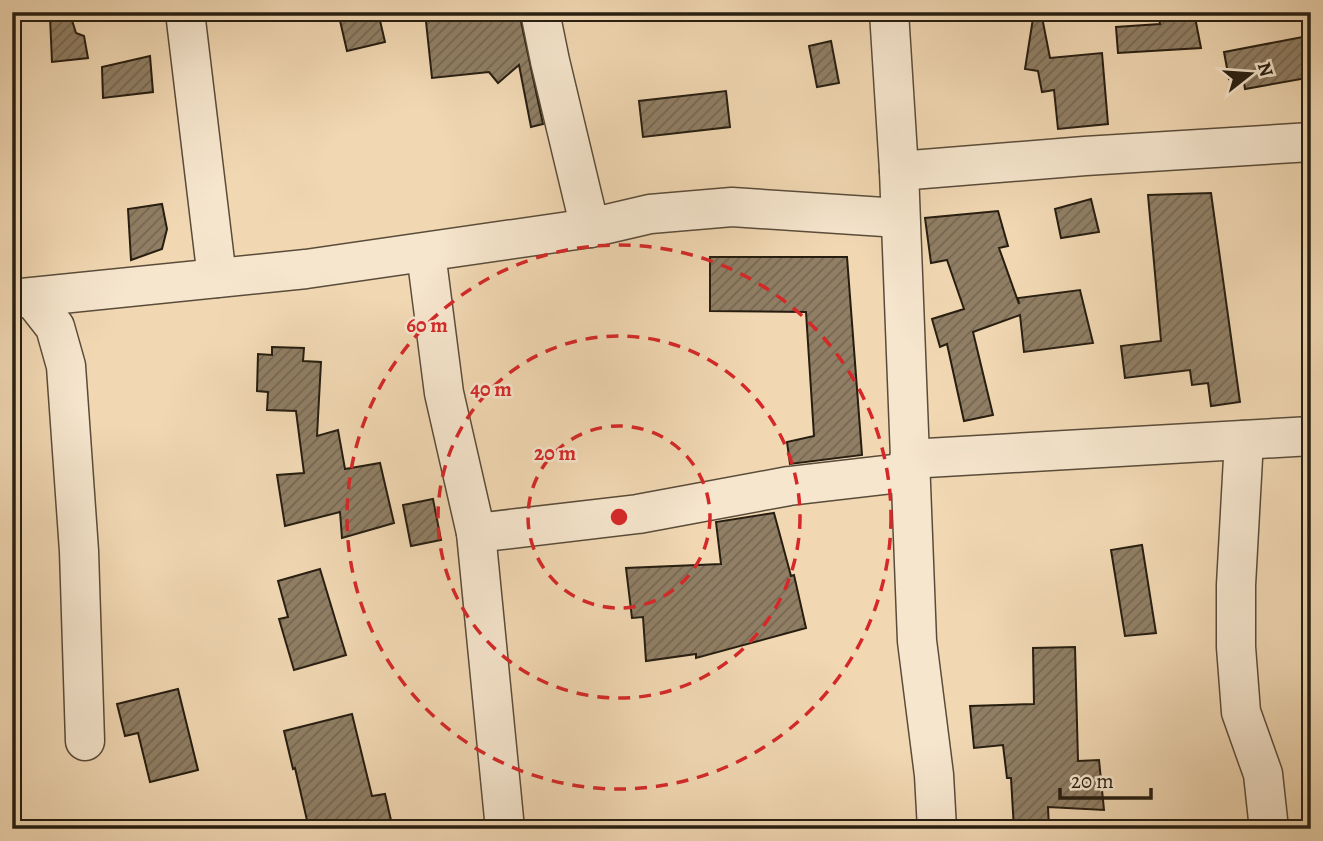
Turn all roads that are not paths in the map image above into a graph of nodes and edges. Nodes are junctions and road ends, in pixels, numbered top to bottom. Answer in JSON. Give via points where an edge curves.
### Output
{"nodes":[{"id":1,"x":185,"y":12,"type":"edge"},
{"id":2,"x":540,"y":12,"type":"edge"},
{"id":3,"x":889,"y":12,"type":"edge"},
{"id":4,"x":1311,"y":142,"type":"edge"},
{"id":5,"x":899,"y":171,"type":"junction"},
{"id":6,"x":899,"y":218,"type":"junction"},
{"id":7,"x":590,"y":228,"type":"junction"},
{"id":8,"x":426,"y":253,"type":"junction"},
{"id":9,"x":217,"y":278,"type":"junction"},
{"id":10,"x":23,"y":299,"type":"edge"},
{"id":11,"x":1311,"y":436,"type":"edge"},
{"id":12,"x":1244,"y":440,"type":"junction"},
{"id":13,"x":910,"y":466,"type":"junction"},
{"id":14,"x":476,"y":533,"type":"junction"},
{"id":15,"x":85,"y":741,"type":"dead end"},
{"id":16,"x":505,"y":829,"type":"edge"},
{"id":17,"x":937,"y":829,"type":"edge"},
{"id":18,"x":1269,"y":829,"type":"edge"}],
"edges":[{"from":1,"to":9,"type":"street"},
{"from":2,"to":7,"type":"street"},
{"from":3,"to":5,"type":"street"},
{"from":4,"to":5,"type":"street"},
{"from":5,"to":6,"type":"street"},
{"from":6,"to":7,"type":"street","via":[[732,207],[650,214]]},
{"from":6,"to":13,"type":"street"},
{"from":7,"to":8,"type":"street"},
{"from":8,"to":9,"type":"street"},
{"from":8,"to":14,"type":"street","via":[[443,393]]},
{"from":9,"to":10,"type":"street"},
{"from":10,"to":15,"type":"street","via":[[55,327],[66,366],[79,551]]},
{"from":11,"to":12,"type":"street"},
{"from":12,"to":13,"type":"street","via":[[1075,448]]},
{"from":12,"to":18,"type":"street","via":[[1236,647],[1241,712],[1263,774]]},
{"from":13,"to":14,"type":"street","via":[[638,514]]},
{"from":13,"to":17,"type":"street","via":[[917,641]]},
{"from":14,"to":16,"type":"street"}]}
